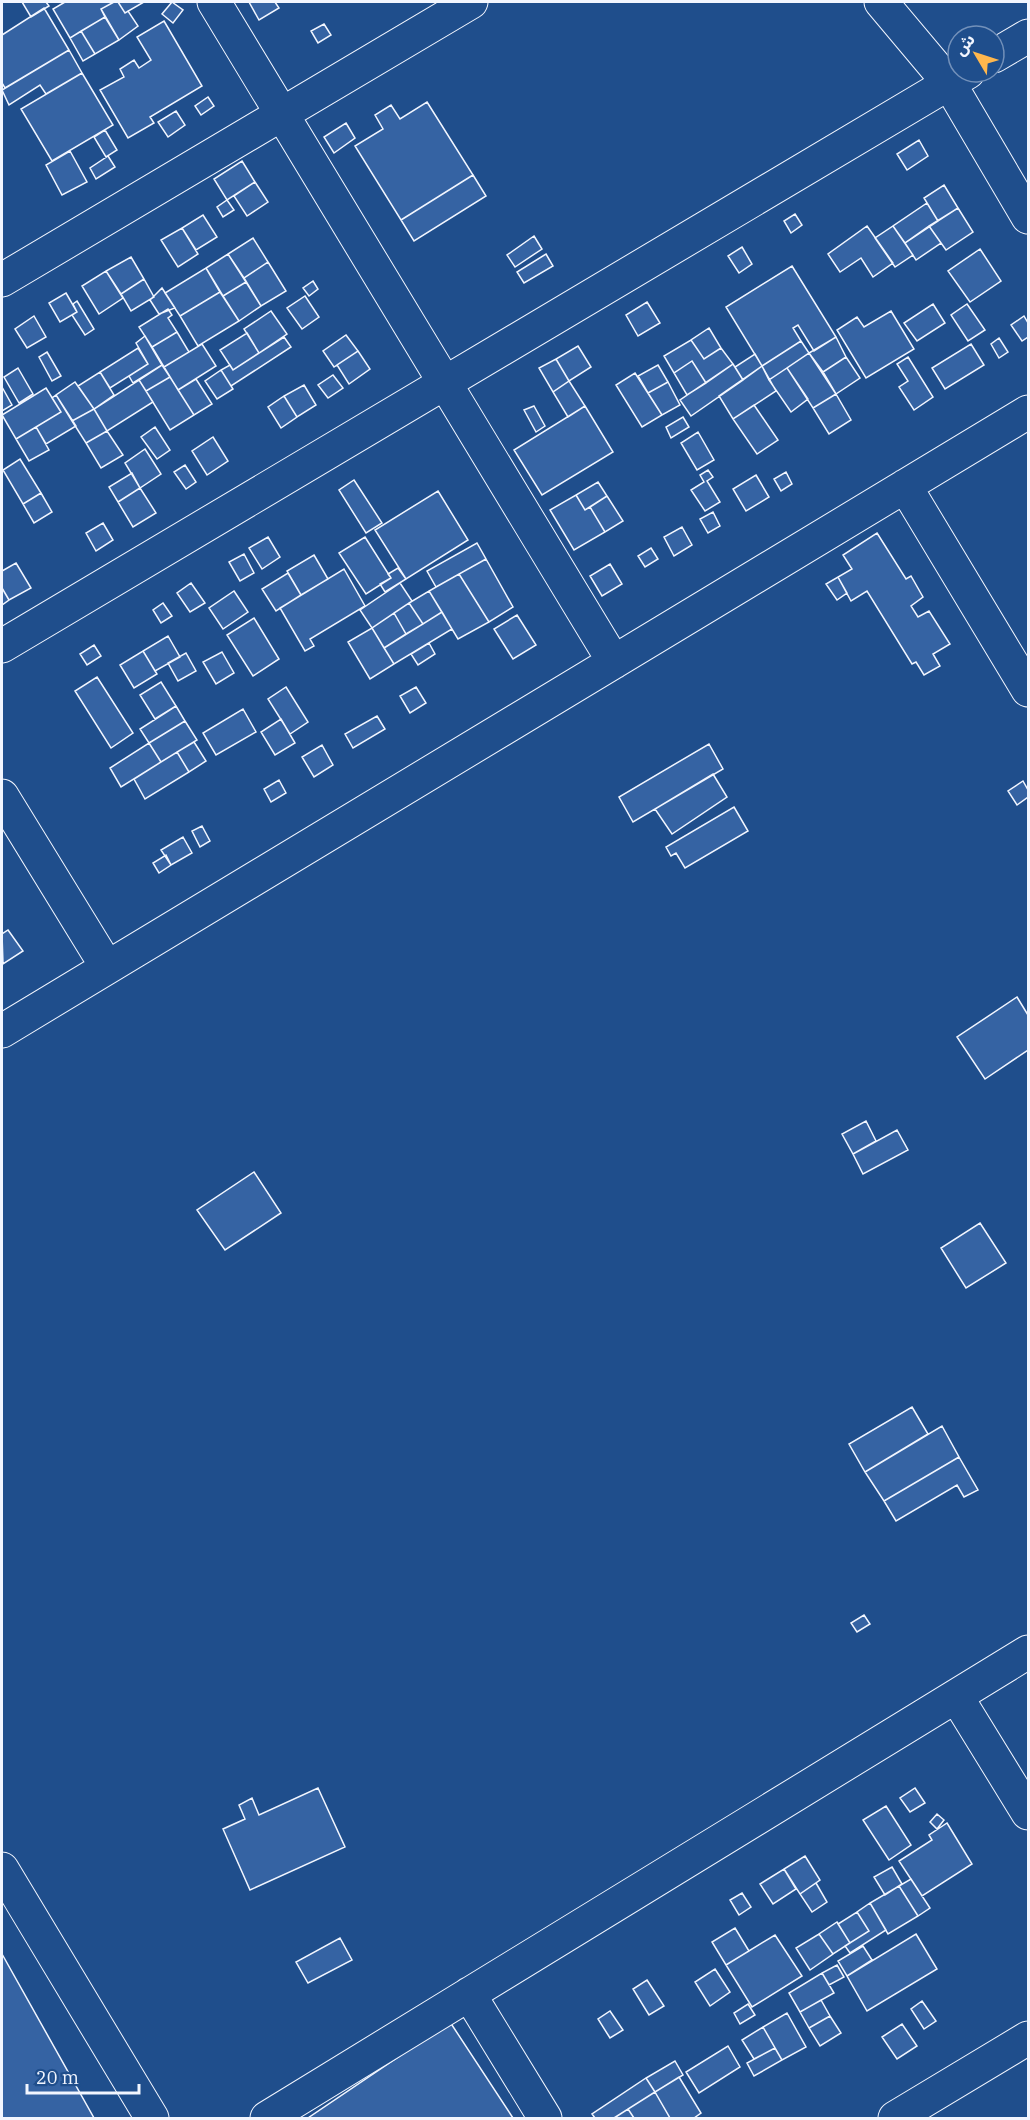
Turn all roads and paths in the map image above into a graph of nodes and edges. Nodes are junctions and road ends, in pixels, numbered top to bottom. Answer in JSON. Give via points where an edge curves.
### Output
{"nodes":[{"id":1,"x":214,"y":2,"type":"edge"},
{"id":2,"x":471,"y":2,"type":"edge"},
{"id":3,"x":881,"y":2,"type":"edge"},
{"id":4,"x":1029,"y":36,"type":"edge"},
{"id":5,"x":1006,"y":49,"type":"edge"},
{"id":6,"x":946,"y":66,"type":"edge"},
{"id":7,"x":948,"y":84,"type":"edge"},
{"id":8,"x":961,"y":84,"type":"edge"},
{"id":9,"x":282,"y":113,"type":"junction"},
{"id":10,"x":1029,"y":217,"type":"edge"},
{"id":11,"x":2,"y":280,"type":"edge"},
{"id":12,"x":445,"y":382,"type":"junction"},
{"id":13,"x":1029,"y":412,"type":"edge"},
{"id":14,"x":905,"y":486,"type":"junction"},
{"id":15,"x":2,"y":646,"type":"edge"},
{"id":16,"x":614,"y":662,"type":"junction"},
{"id":17,"x":1029,"y":690,"type":"edge"},
{"id":18,"x":2,"y":796,"type":"edge"},
{"id":19,"x":108,"y":967,"type":"junction"},
{"id":20,"x":2,"y":1031,"type":"edge"},
{"id":21,"x":1029,"y":1652,"type":"edge"},
{"id":22,"x":956,"y":1696,"type":"junction"},
{"id":23,"x":1029,"y":1813,"type":"edge"},
{"id":24,"x":2,"y":1869,"type":"edge"},
{"id":25,"x":469,"y":1994,"type":"junction"},
{"id":26,"x":1029,"y":2038,"type":"edge"},
{"id":27,"x":152,"y":2118,"type":"edge"},
{"id":28,"x":267,"y":2118,"type":"edge"},
{"id":29,"x":545,"y":2118,"type":"edge"},
{"id":30,"x":895,"y":2118,"type":"edge"}],
"edges":[{"from":1,"to":9,"type":"street"},
{"from":2,"to":9,"type":"street"},
{"from":3,"to":6,"type":"street"},
{"from":4,"to":5,"type":"street"},
{"from":7,"to":12,"type":"street"},
{"from":8,"to":10,"type":"street"},
{"from":9,"to":11,"type":"street"},
{"from":9,"to":12,"type":"street"},
{"from":12,"to":15,"type":"street"},
{"from":12,"to":16,"type":"street"},
{"from":13,"to":14,"type":"street"},
{"from":14,"to":16,"type":"street"},
{"from":14,"to":17,"type":"street"},
{"from":16,"to":19,"type":"street"},
{"from":18,"to":19,"type":"street"},
{"from":19,"to":20,"type":"street"},
{"from":21,"to":22,"type":"street"},
{"from":22,"to":23,"type":"street"},
{"from":22,"to":25,"type":"street"},
{"from":24,"to":27,"type":"street"},
{"from":25,"to":28,"type":"street"},
{"from":25,"to":29,"type":"street"},
{"from":26,"to":30,"type":"street"}]}
